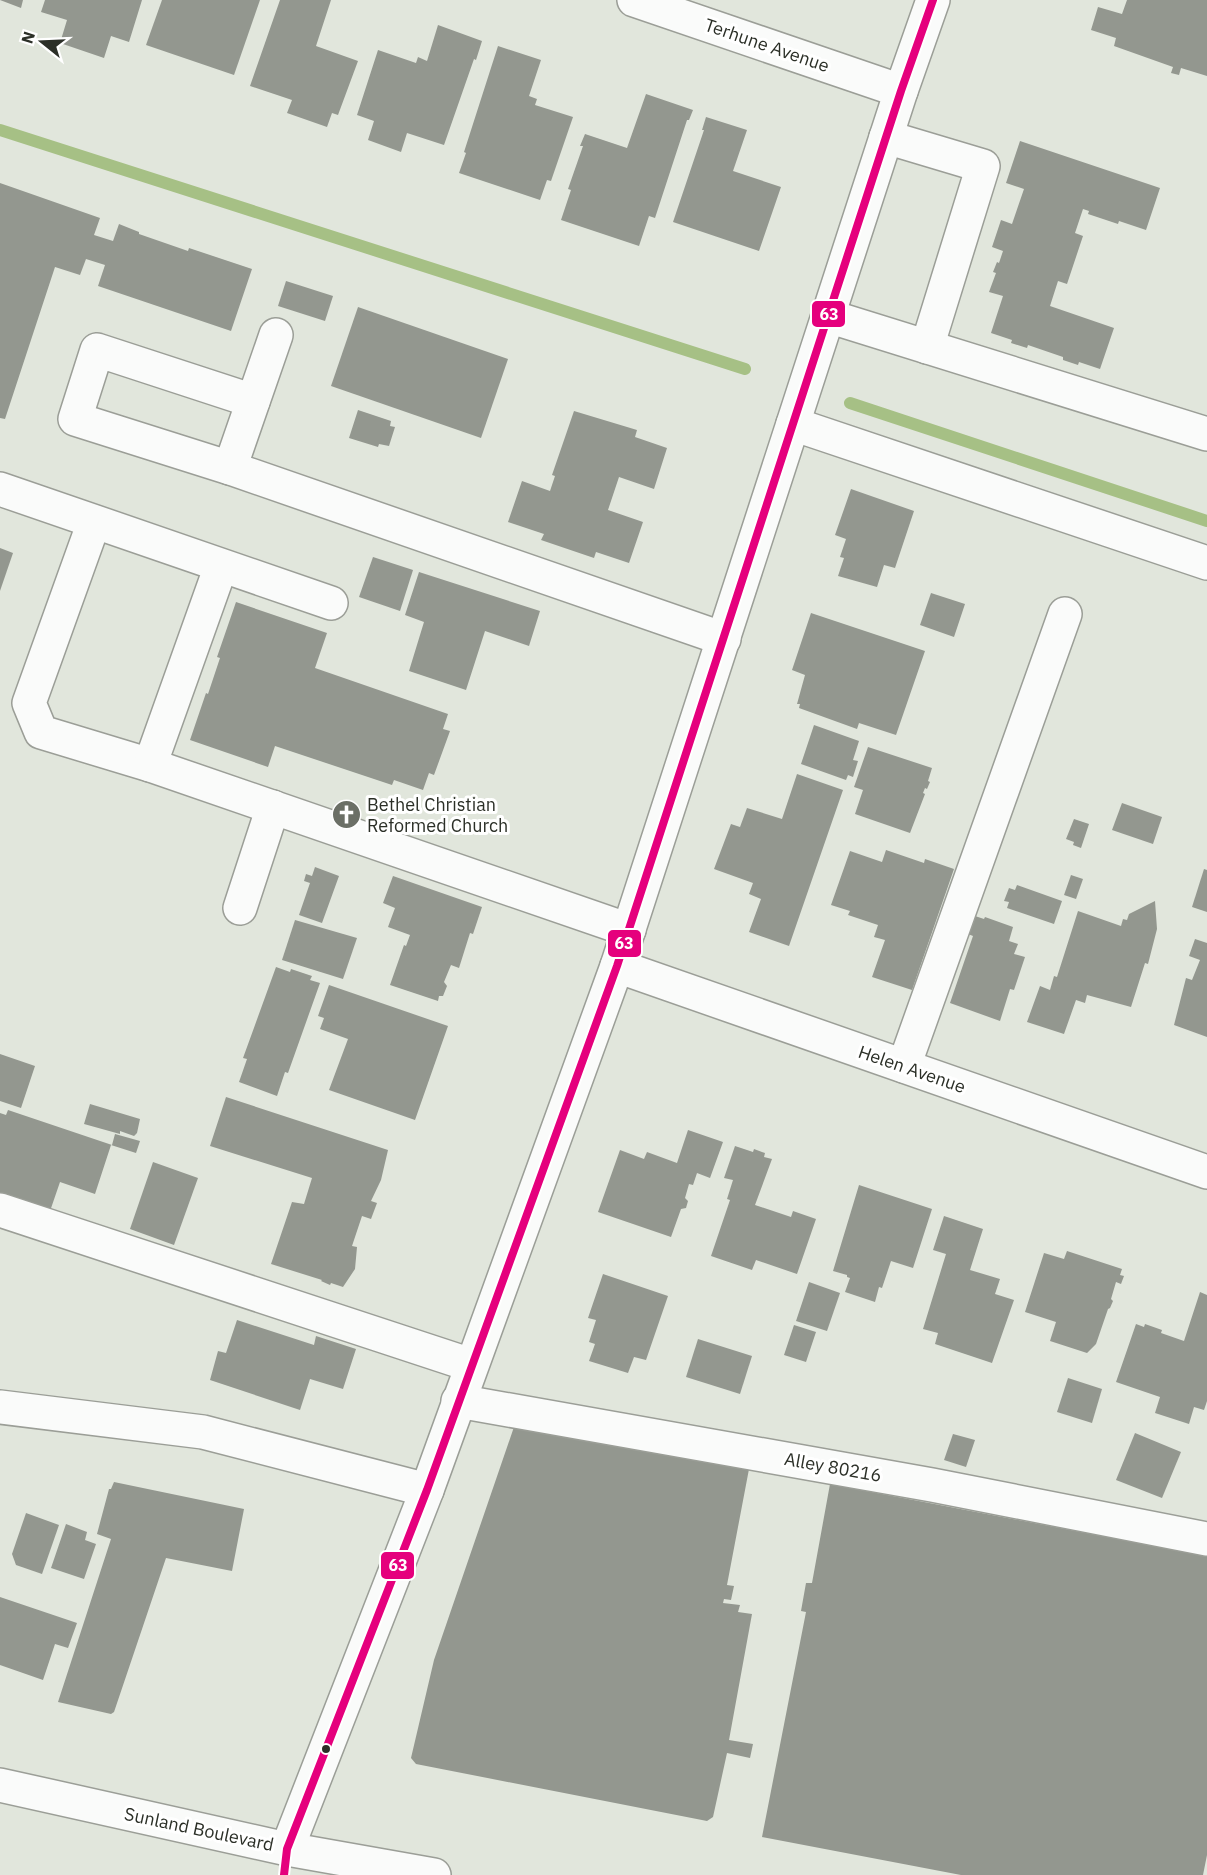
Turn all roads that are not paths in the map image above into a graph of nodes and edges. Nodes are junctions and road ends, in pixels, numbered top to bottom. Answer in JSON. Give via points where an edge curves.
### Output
{"nodes":[{"id":1,"x":634,"y":0,"type":"edge"},
{"id":2,"x":933,"y":0,"type":"edge"},
{"id":3,"x":901,"y":91,"type":"junction"},
{"id":4,"x":886,"y":137,"type":"junction"},
{"id":5,"x":828,"y":316,"type":"junction"},
{"id":6,"x":276,"y":335,"type":"dead end"},
{"id":7,"x":927,"y":347,"type":"junction"},
{"id":8,"x":253,"y":401,"type":"junction"},
{"id":9,"x":793,"y":424,"type":"junction"},
{"id":10,"x":1207,"y":434,"type":"edge"},
{"id":11,"x":230,"y":468,"type":"junction"},
{"id":12,"x":0,"y":489,"type":"edge"},
{"id":13,"x":94,"y":522,"type":"junction"},
{"id":14,"x":1207,"y":563,"type":"edge"},
{"id":15,"x":221,"y":566,"type":"junction"},
{"id":16,"x":331,"y":603,"type":"dead end"},
{"id":17,"x":1065,"y":614,"type":"dead end"},
{"id":18,"x":724,"y":639,"type":"junction"},
{"id":19,"x":150,"y":765,"type":"junction"},
{"id":20,"x":273,"y":807,"type":"junction"},
{"id":21,"x":240,"y":908,"type":"dead end"},
{"id":22,"x":629,"y":930,"type":"junction"},
{"id":23,"x":617,"y":966,"type":"junction"},
{"id":24,"x":904,"y":1066,"type":"junction"},
{"id":25,"x":1207,"y":1173,"type":"edge"},
{"id":26,"x":0,"y":1210,"type":"edge"},
{"id":27,"x":471,"y":1365,"type":"junction"},
{"id":28,"x":458,"y":1401,"type":"junction"},
{"id":29,"x":0,"y":1407,"type":"edge"},
{"id":30,"x":427,"y":1490,"type":"junction"},
{"id":31,"x":1207,"y":1539,"type":"edge"},
{"id":32,"x":0,"y":1785,"type":"edge"},
{"id":33,"x":286,"y":1862,"type":"edge"},
{"id":34,"x":434,"y":1875,"type":"edge"}],
"edges":[{"from":1,"to":3,"type":"street","name":"Terhune Avenue"},
{"from":2,"to":3,"type":"street"},
{"from":3,"to":4,"type":"street"},
{"from":4,"to":5,"type":"street"},
{"from":4,"to":7,"type":"street","via":[[983,166]]},
{"from":5,"to":7,"type":"street"},
{"from":5,"to":9,"type":"street"},
{"from":6,"to":8,"type":"street"},
{"from":7,"to":10,"type":"street"},
{"from":8,"to":11,"type":"street"},
{"from":8,"to":11,"type":"street","via":[[97,350],[75,420]]},
{"from":9,"to":14,"type":"street"},
{"from":9,"to":18,"type":"street"},
{"from":11,"to":18,"type":"street"},
{"from":12,"to":13,"type":"street"},
{"from":13,"to":15,"type":"street"},
{"from":13,"to":19,"type":"street","via":[[29,704],[41,732]]},
{"from":15,"to":16,"type":"street"},
{"from":15,"to":19,"type":"street"},
{"from":17,"to":24,"type":"street"},
{"from":18,"to":22,"type":"street"},
{"from":19,"to":20,"type":"street"},
{"from":20,"to":21,"type":"street"},
{"from":20,"to":22,"type":"street"},
{"from":22,"to":23,"type":"street"},
{"from":23,"to":24,"type":"street","name":"Helen Avenue"},
{"from":23,"to":27,"type":"street"},
{"from":24,"to":25,"type":"street","name":"Helen Avenue"},
{"from":26,"to":27,"type":"street"},
{"from":27,"to":28,"type":"street"},
{"from":28,"to":30,"type":"street"},
{"from":28,"to":31,"type":"street","name":"Alley 80216","via":[[932,1485]]},
{"from":29,"to":30,"type":"street","via":[[203,1432]]},
{"from":30,"to":33,"type":"street"},
{"from":32,"to":33,"type":"street","name":"Sunland Boulevard"},
{"from":33,"to":34,"type":"street","name":"Sunland Boulevard"}]}
